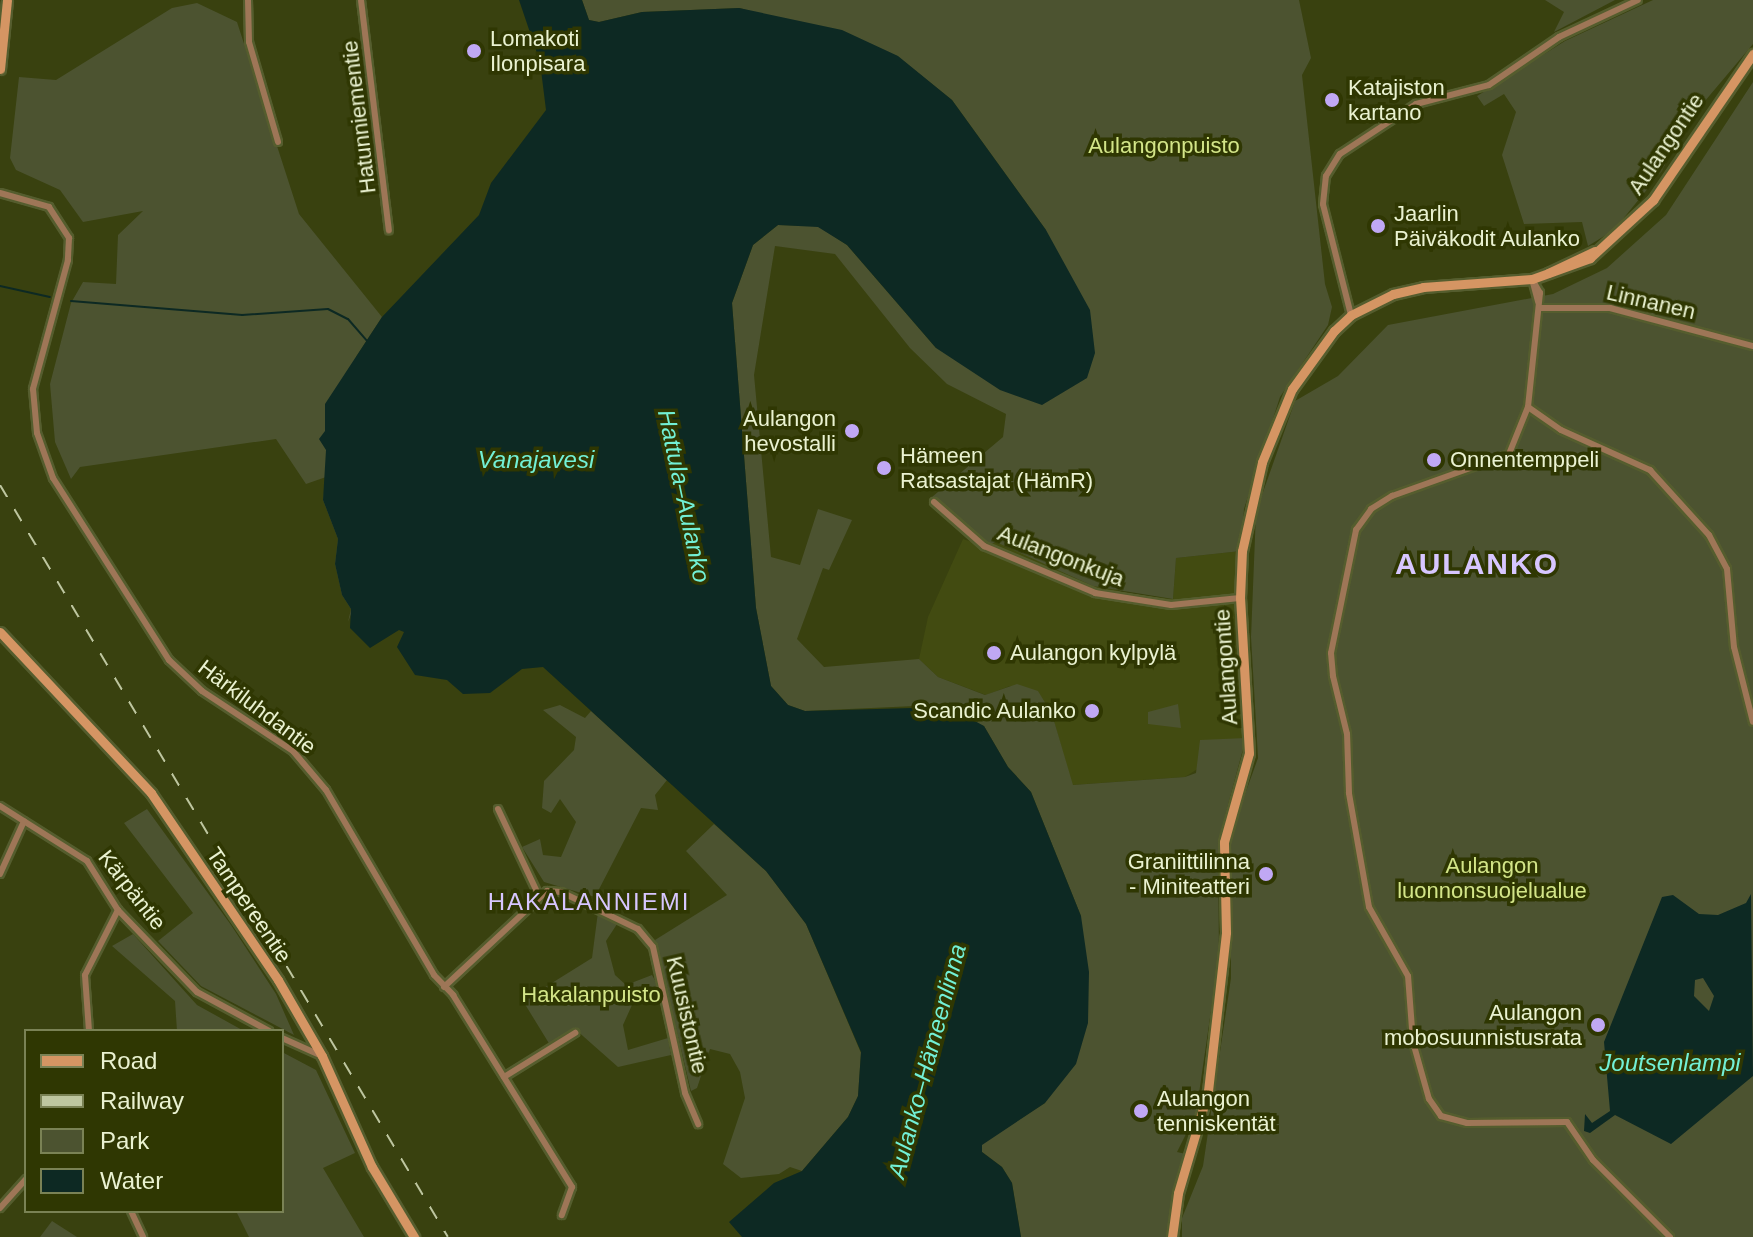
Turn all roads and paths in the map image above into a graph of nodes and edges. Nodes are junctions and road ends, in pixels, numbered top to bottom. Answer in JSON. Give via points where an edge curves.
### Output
{"nodes":[{"id":1,"x":7,"y":0,"type":"edge"},
{"id":2,"x":248,"y":0,"type":"edge"},
{"id":3,"x":361,"y":0,"type":"edge"},
{"id":4,"x":1638,"y":0,"type":"edge"},
{"id":5,"x":1753,"y":54,"type":"edge"},
{"id":6,"x":0,"y":69,"type":"edge"},
{"id":7,"x":278,"y":142,"type":"dead end"},
{"id":8,"x":0,"y":193,"type":"edge"},
{"id":9,"x":389,"y":230,"type":"dead end"},
{"id":10,"x":1532,"y":279,"type":"junction"},
{"id":11,"x":1539,"y":305,"type":"junction"},
{"id":12,"x":1351,"y":315,"type":"junction"},
{"id":13,"x":1753,"y":346,"type":"edge"},
{"id":14,"x":1528,"y":407,"type":"junction"},
{"id":15,"x":934,"y":502,"type":"dead end"},
{"id":16,"x":1240,"y":598,"type":"junction"},
{"id":17,"x":1,"y":635,"type":"edge"},
{"id":18,"x":1753,"y":722,"type":"edge"},
{"id":19,"x":0,"y":806,"type":"edge"},
{"id":20,"x":498,"y":809,"type":"dead end"},
{"id":21,"x":24,"y":821,"type":"junction"},
{"id":22,"x":0,"y":874,"type":"edge"},
{"id":23,"x":538,"y":894,"type":"junction"},
{"id":24,"x":118,"y":910,"type":"junction"},
{"id":25,"x":444,"y":987,"type":"junction"},
{"id":26,"x":89,"y":1029,"type":"edge"},
{"id":27,"x":265,"y":1029,"type":"edge"},
{"id":28,"x":575,"y":1033,"type":"dead end"},
{"id":29,"x":284,"y":1039,"type":"edge"},
{"id":30,"x":322,"y":1056,"type":"junction"},
{"id":31,"x":504,"y":1077,"type":"junction"},
{"id":32,"x":698,"y":1124,"type":"dead end"},
{"id":33,"x":24,"y":1181,"type":"edge"},
{"id":34,"x":0,"y":1208,"type":"edge"},
{"id":35,"x":132,"y":1213,"type":"edge"},
{"id":36,"x":562,"y":1215,"type":"dead end"},
{"id":37,"x":143,"y":1237,"type":"edge"},
{"id":38,"x":414,"y":1237,"type":"edge"},
{"id":39,"x":1172,"y":1237,"type":"edge"},
{"id":40,"x":1670,"y":1237,"type":"edge"}],
"edges":[{"from":1,"to":6,"type":"main road"},
{"from":2,"to":7,"type":"street","via":[[249,42]]},
{"from":3,"to":9,"type":"street","name":"Hatunniementie"},
{"from":4,"to":12,"type":"street","via":[[1559,37],[1489,85],[1416,104],[1333,161],[1323,185],[1323,204]]},
{"from":5,"to":10,"type":"main road","name":"Aulangontie","via":[[1653,200],[1602,248]]},
{"from":8,"to":25,"type":"street","name":"Härkiluhdantie","via":[[49,207],[69,238],[68,260],[33,389],[37,433],[53,478],[169,660],[202,691],[293,751],[318,778]]},
{"from":10,"to":11,"type":"street","via":[[1540,291]]},
{"from":10,"to":12,"type":"main road","name":"Aulangontie","via":[[1423,287],[1393,294]]},
{"from":11,"to":13,"type":"street","name":"Linnanen","via":[[1610,308]]},
{"from":11,"to":14,"type":"street"},
{"from":12,"to":16,"type":"main road","name":"Aulangontie","via":[[1315,352],[1275,426],[1247,522]]},
{"from":14,"to":18,"type":"street","via":[[1561,430],[1650,470],[1709,535],[1727,569],[1734,647]]},
{"from":14,"to":40,"type":"street","via":[[1509,454],[1392,496],[1371,509],[1356,530],[1331,653],[1347,734],[1350,799],[1369,907],[1410,985],[1413,1042],[1433,1108],[1467,1123],[1567,1122],[1593,1160]]},
{"from":15,"to":16,"type":"street","name":"Aulangonkuja","via":[[984,546],[1095,593],[1171,605]]},
{"from":16,"to":39,"type":"main road","name":"Aulangontie","via":[[1249,753],[1224,842],[1226,932],[1208,1091],[1178,1193]]},
{"from":17,"to":30,"type":"main road","name":"Tampereentie","via":[[136,773],[278,980]]},
{"from":19,"to":21,"type":"street","name":"Kärpäntie"},
{"from":20,"to":23,"type":"street"},
{"from":21,"to":22,"type":"street"},
{"from":21,"to":24,"type":"street","name":"Kärpäntie","via":[[87,861]]},
{"from":23,"to":25,"type":"street"},
{"from":23,"to":32,"type":"street","name":"Kuusistontie","via":[[561,892],[647,938],[673,1025],[685,1093]]},
{"from":24,"to":26,"type":"street","via":[[85,975]]},
{"from":24,"to":27,"type":"street","name":"Kärpäntie","via":[[197,992]]},
{"from":25,"to":31,"type":"street","name":"Härkiluhdantie"},
{"from":28,"to":31,"type":"street"},
{"from":29,"to":30,"type":"street"},
{"from":30,"to":38,"type":"main road","name":"Tampereentie","via":[[372,1167]]},
{"from":31,"to":36,"type":"street","name":"Härkiluhdantie","via":[[572,1187]]},
{"from":33,"to":34,"type":"street"},
{"from":35,"to":37,"type":"street"}]}
